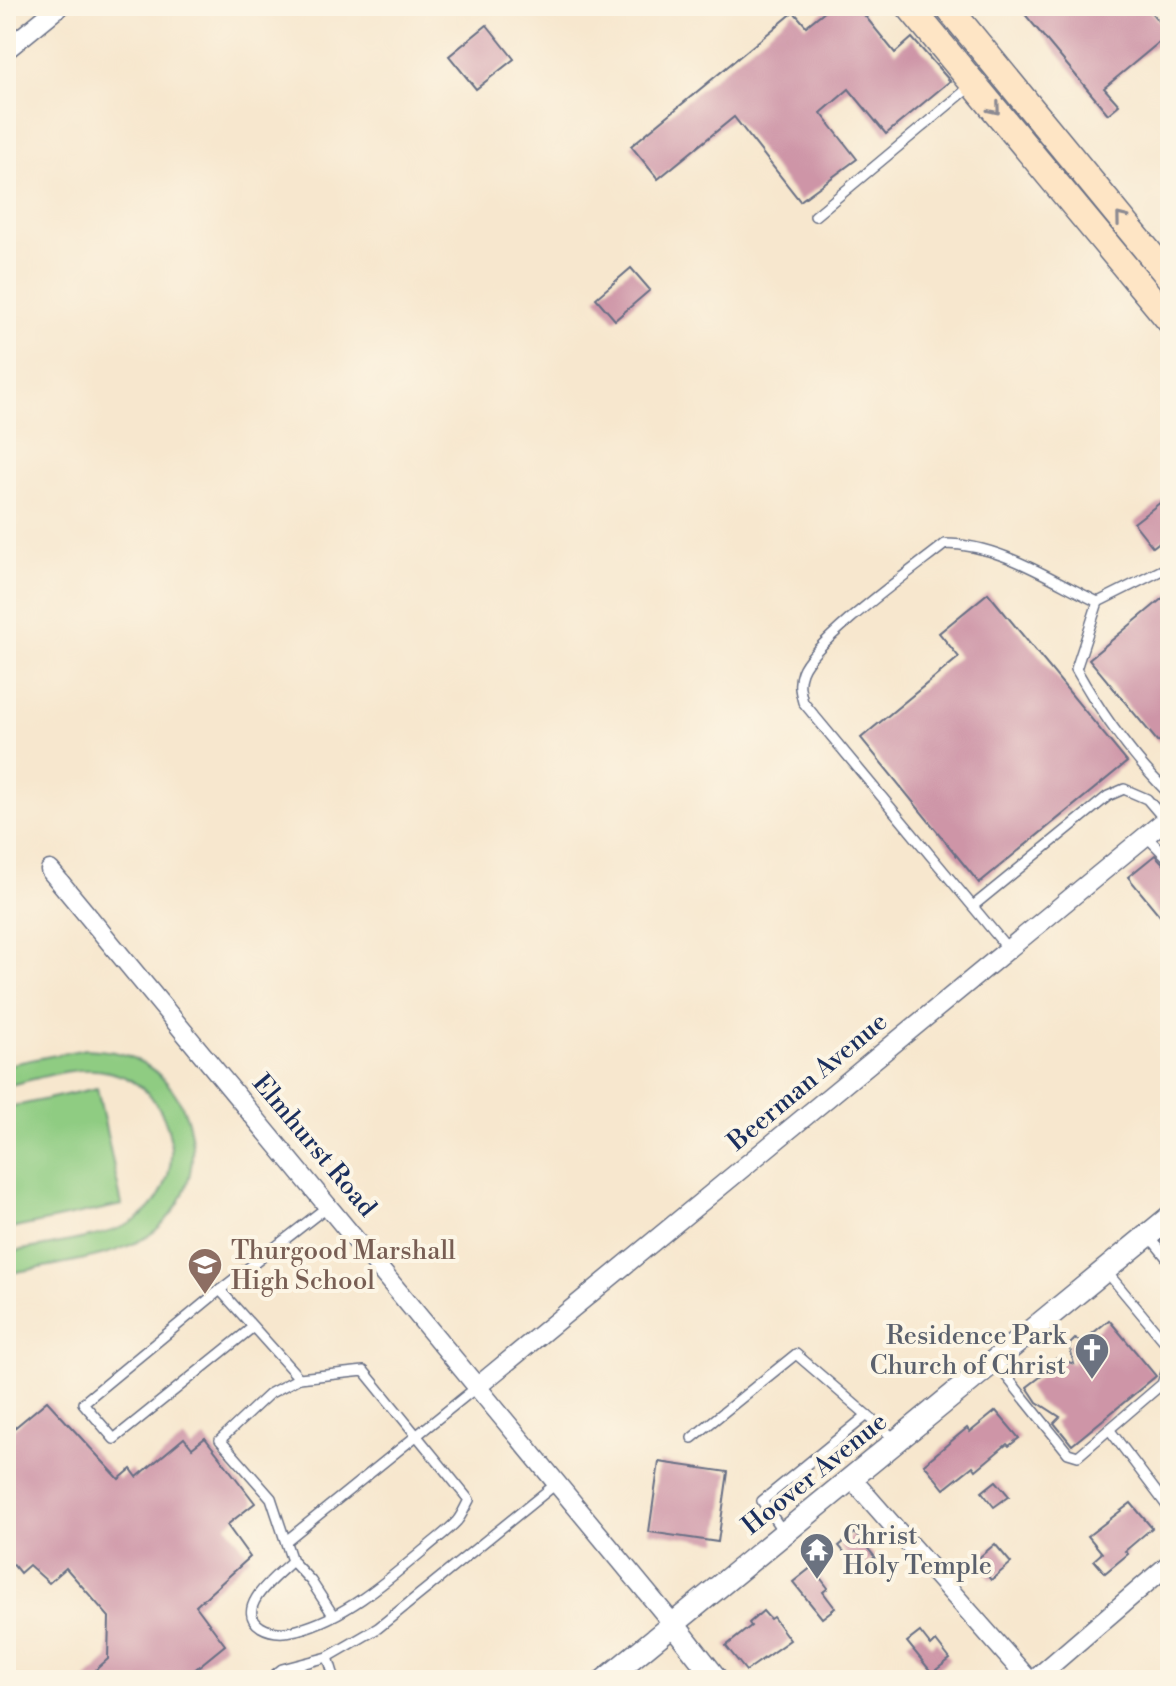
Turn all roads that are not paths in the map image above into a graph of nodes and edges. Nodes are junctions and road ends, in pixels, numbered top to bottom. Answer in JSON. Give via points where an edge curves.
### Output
{"nodes":[{"id":1,"x":60,"y":6,"type":"edge"},
{"id":2,"x":909,"y":6,"type":"edge"},
{"id":3,"x":947,"y":6,"type":"edge"},
{"id":4,"x":6,"y":50,"type":"edge"},
{"id":5,"x":973,"y":84,"type":"junction"},
{"id":6,"x":815,"y":216,"type":"dead end"},
{"id":7,"x":1170,"y":278,"type":"edge"},
{"id":8,"x":1170,"y":321,"type":"edge"},
{"id":9,"x":1170,"y":566,"type":"edge"},
{"id":10,"x":1098,"y":602,"type":"junction"},
{"id":11,"x":1170,"y":795,"type":"edge"},
{"id":12,"x":1168,"y":818,"type":"edge"},
{"id":13,"x":1146,"y":836,"type":"junction"},
{"id":14,"x":1170,"y":860,"type":"edge"},
{"id":15,"x":50,"y":870,"type":"dead end"},
{"id":16,"x":973,"y":906,"type":"junction"},
{"id":17,"x":1009,"y":950,"type":"junction"},
{"id":18,"x":328,"y":1205,"type":"junction"},
{"id":19,"x":1170,"y":1217,"type":"edge"},
{"id":20,"x":1148,"y":1235,"type":"junction"},
{"id":21,"x":1170,"y":1262,"type":"edge"},
{"id":22,"x":1105,"y":1270,"type":"junction"},
{"id":23,"x":220,"y":1290,"type":"junction"},
{"id":24,"x":253,"y":1327,"type":"junction"},
{"id":25,"x":1170,"y":1348,"type":"edge"},
{"id":26,"x":994,"y":1361,"type":"junction"},
{"id":27,"x":299,"y":1378,"type":"junction"},
{"id":28,"x":478,"y":1386,"type":"junction"},
{"id":29,"x":866,"y":1416,"type":"junction"},
{"id":30,"x":1109,"y":1429,"type":"junction"},
{"id":31,"x":416,"y":1434,"type":"junction"},
{"id":32,"x":692,"y":1438,"type":"dead end"},
{"id":33,"x":897,"y":1441,"type":"junction"},
{"id":34,"x":851,"y":1478,"type":"junction"},
{"id":35,"x":557,"y":1483,"type":"junction"},
{"id":36,"x":1170,"y":1510,"type":"edge"},
{"id":37,"x":784,"y":1533,"type":"junction"},
{"id":38,"x":286,"y":1541,"type":"junction"},
{"id":39,"x":292,"y":1561,"type":"junction"},
{"id":40,"x":1170,"y":1563,"type":"edge"},
{"id":41,"x":333,"y":1615,"type":"junction"},
{"id":42,"x":673,"y":1624,"type":"junction"},
{"id":43,"x":328,"y":1657,"type":"junction"},
{"id":44,"x":268,"y":1680,"type":"edge"},
{"id":45,"x":335,"y":1680,"type":"edge"},
{"id":46,"x":605,"y":1680,"type":"edge"},
{"id":47,"x":717,"y":1680,"type":"edge"},
{"id":48,"x":1031,"y":1680,"type":"edge"}],
"edges":[{"from":1,"to":4,"type":"street"},
{"from":2,"to":5,"type":"main road"},
{"from":7,"to":3,"type":"main road","one_way":true},
{"from":5,"to":6,"type":"lane"},
{"from":5,"to":8,"type":"main road","one_way":true},
{"from":9,"to":10,"type":"lane"},
{"from":10,"to":11,"type":"lane","via":[[1076,669],[1095,703]]},
{"from":10,"to":16,"type":"lane","via":[[1005,556],[945,544],[828,638],[802,671],[803,702]]},
{"from":12,"to":13,"type":"street","name":"Beerman Avenue"},
{"from":12,"to":16,"type":"lane","via":[[1147,799],[1124,789],[1108,796]]},
{"from":13,"to":14,"type":"lane"},
{"from":13,"to":17,"type":"street","name":"Beerman Avenue"},
{"from":15,"to":18,"type":"street","name":"Elmhurst Road"},
{"from":16,"to":17,"type":"lane"},
{"from":17,"to":28,"type":"street","name":"Beerman Avenue"},
{"from":18,"to":23,"type":"lane"},
{"from":18,"to":28,"type":"street","name":"Elmhurst Road"},
{"from":19,"to":20,"type":"street","name":"Hoover Avenue"},
{"from":20,"to":21,"type":"lane"},
{"from":20,"to":22,"type":"street","name":"Hoover Avenue"},
{"from":22,"to":25,"type":"lane"},
{"from":22,"to":26,"type":"street","name":"Hoover Avenue"},
{"from":23,"to":24,"type":"lane"},
{"from":23,"to":24,"type":"lane","via":[[83,1403],[114,1439]]},
{"from":24,"to":27,"type":"lane"},
{"from":25,"to":30,"type":"lane","via":[[1162,1384]]},
{"from":26,"to":30,"type":"lane","via":[[1068,1453],[1078,1456]]},
{"from":26,"to":33,"type":"street","name":"Hoover Avenue"},
{"from":27,"to":31,"type":"lane","via":[[364,1371]]},
{"from":27,"to":38,"type":"lane","via":[[269,1394],[220,1440],[271,1498]]},
{"from":28,"to":31,"type":"lane"},
{"from":28,"to":35,"type":"street","name":"Elmhurst Road"},
{"from":29,"to":32,"type":"lane","via":[[796,1354]]},
{"from":29,"to":33,"type":"lane"},
{"from":29,"to":37,"type":"lane","via":[[762,1501]]},
{"from":30,"to":36,"type":"lane"},
{"from":31,"to":38,"type":"lane"},
{"from":31,"to":41,"type":"lane","via":[[469,1500],[459,1520],[372,1593]]},
{"from":33,"to":34,"type":"street","name":"Hoover Avenue"},
{"from":34,"to":37,"type":"street","name":"Hoover Avenue"},
{"from":34,"to":48,"type":"street"},
{"from":35,"to":42,"type":"street","name":"Elmhurst Road"},
{"from":35,"to":43,"type":"lane","via":[[378,1628]]},
{"from":37,"to":42,"type":"street","name":"Hoover Avenue"},
{"from":38,"to":39,"type":"lane"},
{"from":39,"to":41,"type":"lane"},
{"from":39,"to":41,"type":"lane","via":[[256,1597],[251,1606],[256,1624],[266,1630],[297,1630]]},
{"from":40,"to":48,"type":"street"},
{"from":42,"to":46,"type":"street","name":"Hoover Avenue"},
{"from":42,"to":47,"type":"street","name":"Elmhurst Road"},
{"from":43,"to":44,"type":"lane","via":[[282,1669]]},
{"from":43,"to":45,"type":"lane"}]}
